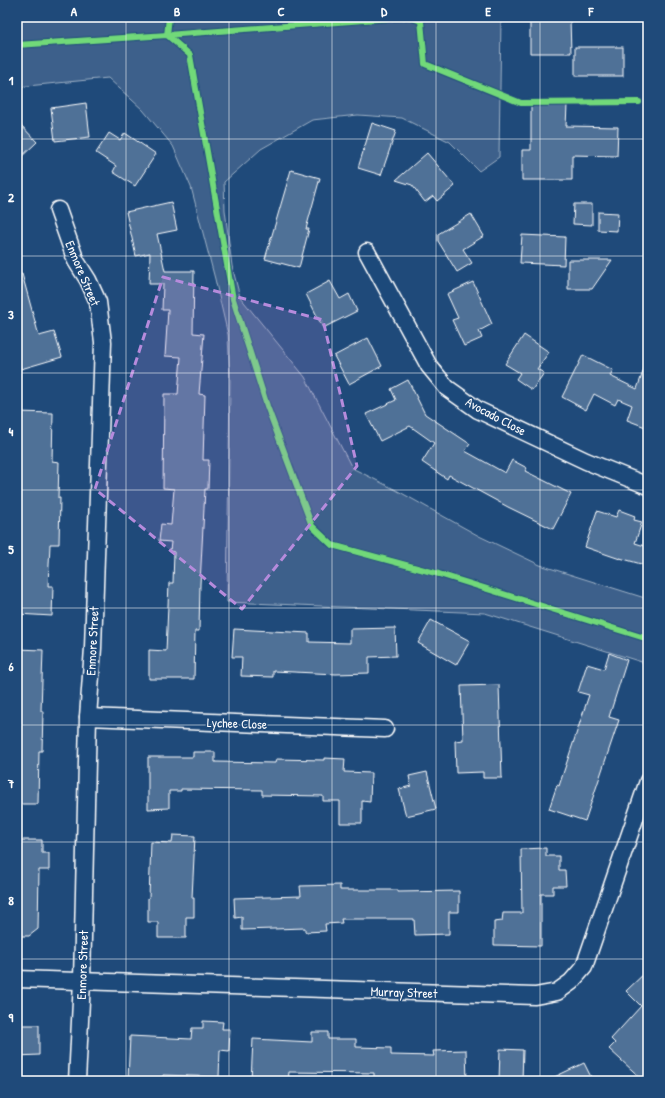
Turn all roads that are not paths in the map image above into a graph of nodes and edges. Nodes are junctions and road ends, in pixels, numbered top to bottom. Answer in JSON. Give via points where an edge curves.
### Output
{"nodes":[{"id":1,"x":58,"y":210,"type":"dead end"},
{"id":2,"x":367,"y":252,"type":"dead end"},
{"id":3,"x":648,"y":486,"type":"edge"},
{"id":4,"x":88,"y":717,"type":"junction"},
{"id":5,"x":386,"y":729,"type":"dead end"},
{"id":6,"x":648,"y":781,"type":"edge"},
{"id":7,"x":17,"y":979,"type":"edge"},
{"id":8,"x":82,"y":981,"type":"junction"},
{"id":9,"x":77,"y":1081,"type":"edge"}],
"edges":[{"from":1,"to":4,"type":"street","name":"Enmore Street","via":[[76,261],[98,302],[103,342],[93,648]]},
{"from":2,"to":3,"type":"street","name":"Avocado Close","via":[[429,366],[447,388],[478,410],[586,461]]},
{"from":4,"to":5,"type":"street","name":"Lychee Close"},
{"from":4,"to":8,"type":"street","name":"Enmore Street"},
{"from":6,"to":8,"type":"street","name":"Murray Street","via":[[584,967],[571,982],[557,992],[535,996]]},
{"from":7,"to":8,"type":"street","name":"Murray Street"},
{"from":8,"to":9,"type":"street","name":"Enmore Street"}]}
